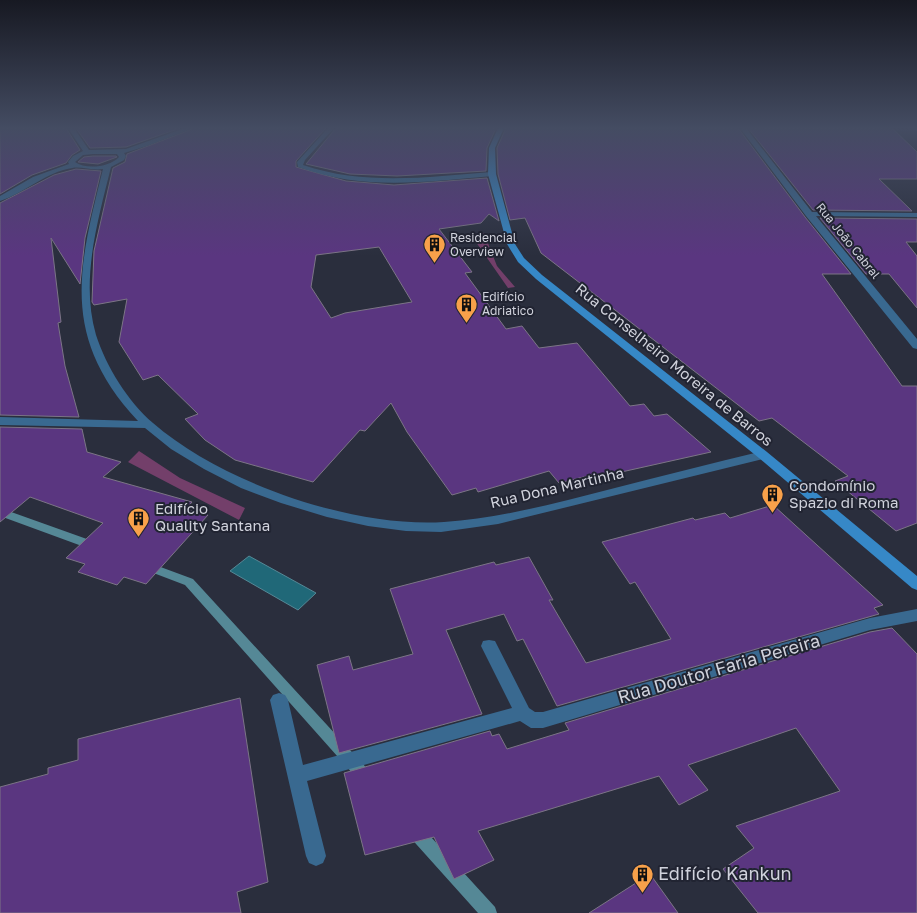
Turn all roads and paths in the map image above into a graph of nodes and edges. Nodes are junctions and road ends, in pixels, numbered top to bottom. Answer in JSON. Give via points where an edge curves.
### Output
{"nodes":[{"id":1,"x":58,"y":171,"type":"edge"},
{"id":2,"x":107,"y":171,"type":"edge"},
{"id":3,"x":315,"y":171,"type":"edge"},
{"id":4,"x":492,"y":171,"type":"edge"},
{"id":5,"x":775,"y":171,"type":"edge"},
{"id":6,"x":492,"y":174,"type":"junction"},
{"id":7,"x":0,"y":199,"type":"edge"},
{"id":8,"x":809,"y":214,"type":"junction"},
{"id":9,"x":917,"y":215,"type":"edge"},
{"id":10,"x":917,"y":346,"type":"edge"},
{"id":11,"x":0,"y":421,"type":"edge"},
{"id":12,"x":148,"y":425,"type":"junction"},
{"id":13,"x":763,"y":455,"type":"junction"},
{"id":14,"x":917,"y":584,"type":"edge"},
{"id":15,"x":917,"y":615,"type":"edge"},
{"id":16,"x":489,"y":646,"type":"dead end"},
{"id":17,"x":278,"y":700,"type":"dead end"},
{"id":18,"x":523,"y":713,"type":"junction"},
{"id":19,"x":297,"y":775,"type":"junction"},
{"id":20,"x":316,"y":856,"type":"dead end"}],
"edges":[{"from":1,"to":7,"type":"street"},
{"from":2,"to":12,"type":"street","name":"Rua Dona Martinha","via":[[91,232],[85,290],[91,334],[109,372]]},
{"from":3,"to":6,"type":"street","via":[[339,178],[369,181]]},
{"from":4,"to":6,"type":"main road","name":"Rua Conselheiro Moreira de Barros"},
{"from":5,"to":8,"type":"street","name":"Rua João Cabral"},
{"from":6,"to":13,"type":"main road","name":"Rua Conselheiro Moreira de Barros","via":[[511,244],[521,260],[538,277]]},
{"from":8,"to":9,"type":"street"},
{"from":8,"to":10,"type":"street","name":"Rua João Cabral"},
{"from":11,"to":12,"type":"street"},
{"from":12,"to":13,"type":"street","name":"Rua Dona Martinha","via":[[200,463],[254,488],[340,516],[396,527],[442,527],[516,517]]},
{"from":13,"to":14,"type":"main road","name":"Rua Conselheiro Moreira de Barros"},
{"from":15,"to":18,"type":"street","name":"Rua Doutor Faria Pereira","via":[[870,624],[543,720],[531,720]]},
{"from":16,"to":18,"type":"street"},
{"from":17,"to":19,"type":"street"},
{"from":18,"to":19,"type":"street"},
{"from":19,"to":20,"type":"street"}]}
